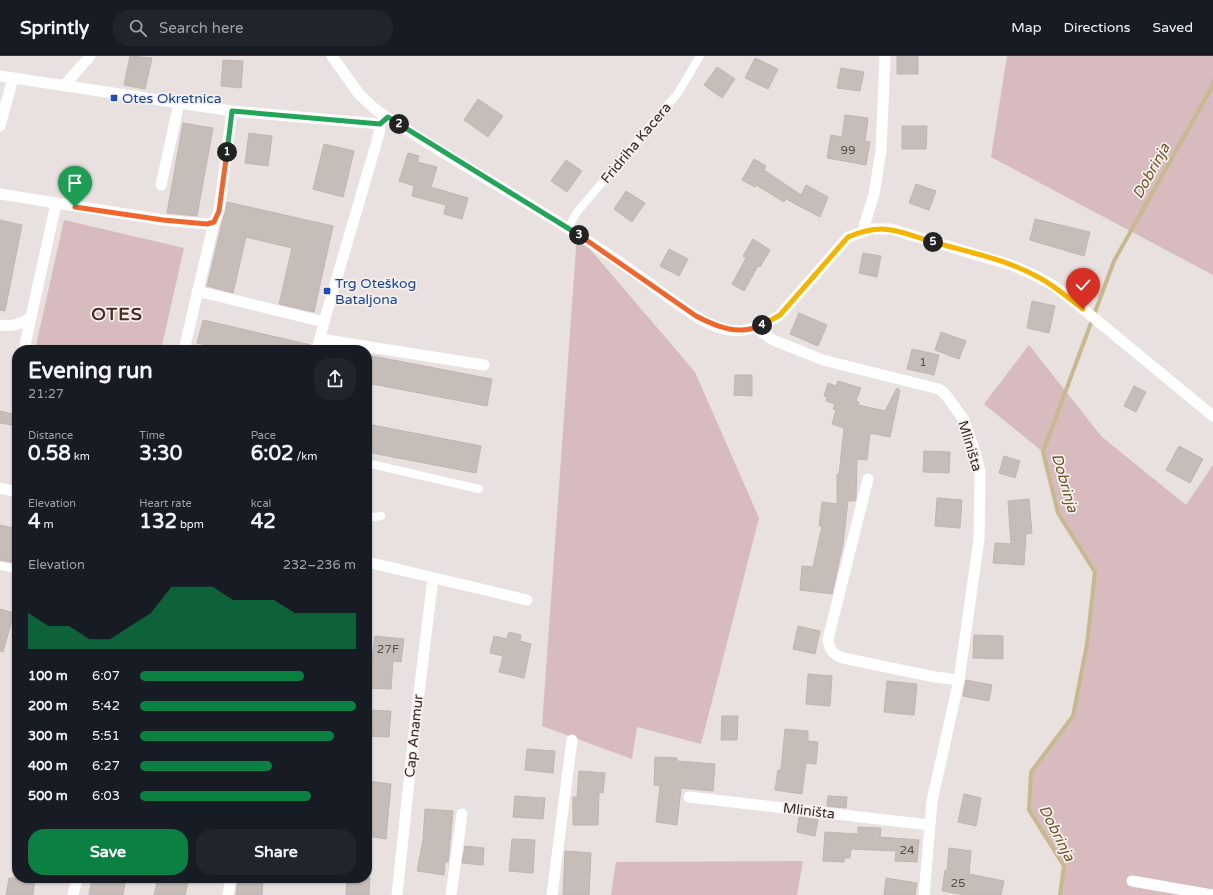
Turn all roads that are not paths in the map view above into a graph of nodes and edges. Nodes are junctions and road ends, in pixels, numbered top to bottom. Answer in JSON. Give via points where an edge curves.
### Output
{"nodes":[{"id":1,"x":90,"y":56,"type":"edge"},
{"id":2,"x":332,"y":56,"type":"edge"},
{"id":3,"x":700,"y":56,"type":"edge"},
{"id":4,"x":885,"y":56,"type":"edge"},
{"id":5,"x":0,"y":76,"type":"edge"},
{"id":6,"x":13,"y":78,"type":"junction"},
{"id":7,"x":64,"y":86,"type":"junction"},
{"id":8,"x":179,"y":103,"type":"junction"},
{"id":9,"x":232,"y":111,"type":"junction"},
{"id":10,"x":384,"y":120,"type":"junction"},
{"id":11,"x":0,"y":126,"type":"edge"},
{"id":12,"x":162,"y":185,"type":"dead end"},
{"id":13,"x":0,"y":194,"type":"edge"},
{"id":14,"x":56,"y":204,"type":"junction"},
{"id":15,"x":214,"y":222,"type":"junction"},
{"id":16,"x":568,"y":228,"type":"junction"},
{"id":17,"x":863,"y":230,"type":"junction"},
{"id":18,"x":197,"y":291,"type":"junction"},
{"id":19,"x":31,"y":316,"type":"junction"},
{"id":20,"x":324,"y":322,"type":"junction"},
{"id":21,"x":0,"y":325,"type":"edge"},
{"id":22,"x":756,"y":328,"type":"junction"},
{"id":23,"x":25,"y":345,"type":"edge"},
{"id":24,"x":185,"y":345,"type":"edge"},
{"id":25,"x":319,"y":345,"type":"edge"},
{"id":26,"x":372,"y":351,"type":"edge"},
{"id":27,"x":484,"y":365,"type":"dead end"},
{"id":28,"x":1213,"y":416,"type":"edge"},
{"id":29,"x":372,"y":464,"type":"edge"},
{"id":30,"x":868,"y":479,"type":"dead end"},
{"id":31,"x":0,"y":488,"type":"edge"},
{"id":32,"x":479,"y":488,"type":"dead end"},
{"id":33,"x":12,"y":491,"type":"edge"},
{"id":34,"x":381,"y":516,"type":"dead end"},
{"id":35,"x":372,"y":517,"type":"edge"},
{"id":36,"x":372,"y":563,"type":"edge"},
{"id":37,"x":0,"y":566,"type":"edge"},
{"id":38,"x":12,"y":568,"type":"edge"},
{"id":39,"x":433,"y":578,"type":"junction"},
{"id":40,"x":527,"y":600,"type":"dead end"},
{"id":41,"x":959,"y":680,"type":"junction"},
{"id":42,"x":572,"y":740,"type":"dead end"},
{"id":43,"x":689,"y":797,"type":"dead end"},
{"id":44,"x":462,"y":814,"type":"dead end"},
{"id":45,"x":929,"y":825,"type":"junction"},
{"id":46,"x":1132,"y":881,"type":"dead end"},
{"id":47,"x":76,"y":883,"type":"edge"},
{"id":48,"x":229,"y":883,"type":"edge"},
{"id":49,"x":73,"y":895,"type":"edge"},
{"id":50,"x":228,"y":895,"type":"edge"},
{"id":51,"x":397,"y":895,"type":"edge"},
{"id":52,"x":451,"y":895,"type":"edge"},
{"id":53,"x":552,"y":895,"type":"edge"},
{"id":54,"x":924,"y":895,"type":"edge"},
{"id":55,"x":1213,"y":895,"type":"edge"}],
"edges":[{"from":1,"to":7,"type":"street"},
{"from":2,"to":10,"type":"street","via":[[359,94]]},
{"from":3,"to":16,"type":"lane","name":"Fridriha Kacera","via":[[678,93],[577,212]]},
{"from":4,"to":17,"type":"street","via":[[881,151],[874,194]]},
{"from":5,"to":6,"type":"street"},
{"from":6,"to":7,"type":"street"},
{"from":6,"to":11,"type":"street"},
{"from":7,"to":8,"type":"street"},
{"from":8,"to":9,"type":"street"},
{"from":8,"to":12,"type":"street"},
{"from":9,"to":10,"type":"street"},
{"from":9,"to":15,"type":"street","via":[[219,211]]},
{"from":10,"to":16,"type":"street"},
{"from":10,"to":20,"type":"street"},
{"from":13,"to":14,"type":"street"},
{"from":14,"to":15,"type":"street","via":[[200,225]]},
{"from":14,"to":19,"type":"street"},
{"from":15,"to":18,"type":"street"},
{"from":16,"to":22,"type":"street","via":[[707,322],[729,330]]},
{"from":17,"to":22,"type":"street","via":[[848,237],[838,246],[780,315]]},
{"from":17,"to":28,"type":"street","via":[[891,229],[1014,266],[1048,283]]},
{"from":18,"to":20,"type":"street"},
{"from":18,"to":24,"type":"street"},
{"from":19,"to":21,"type":"street","via":[[12,326]]},
{"from":19,"to":23,"type":"street"},
{"from":20,"to":25,"type":"street"},
{"from":22,"to":41,"type":"street","name":"Mliništa","via":[[773,340],[823,360],[938,389],[964,420],[980,472],[979,539]]},
{"from":26,"to":27,"type":"street"},
{"from":29,"to":32,"type":"lane"},
{"from":30,"to":41,"type":"street","via":[[828,645],[832,652],[843,658]]},
{"from":31,"to":33,"type":"street"},
{"from":34,"to":35,"type":"lane"},
{"from":36,"to":39,"type":"street"},
{"from":37,"to":38,"type":"lane"},
{"from":39,"to":40,"type":"street"},
{"from":39,"to":51,"type":"street","name":"Cap Anamur"},
{"from":41,"to":45,"type":"street","name":"Mliništa"},
{"from":42,"to":53,"type":"street"},
{"from":43,"to":45,"type":"street","name":"Mliništa"},
{"from":44,"to":52,"type":"street"},
{"from":45,"to":54,"type":"street","name":"Mliništa"},
{"from":46,"to":55,"type":"street"},
{"from":47,"to":49,"type":"street"},
{"from":48,"to":50,"type":"street"}]}
